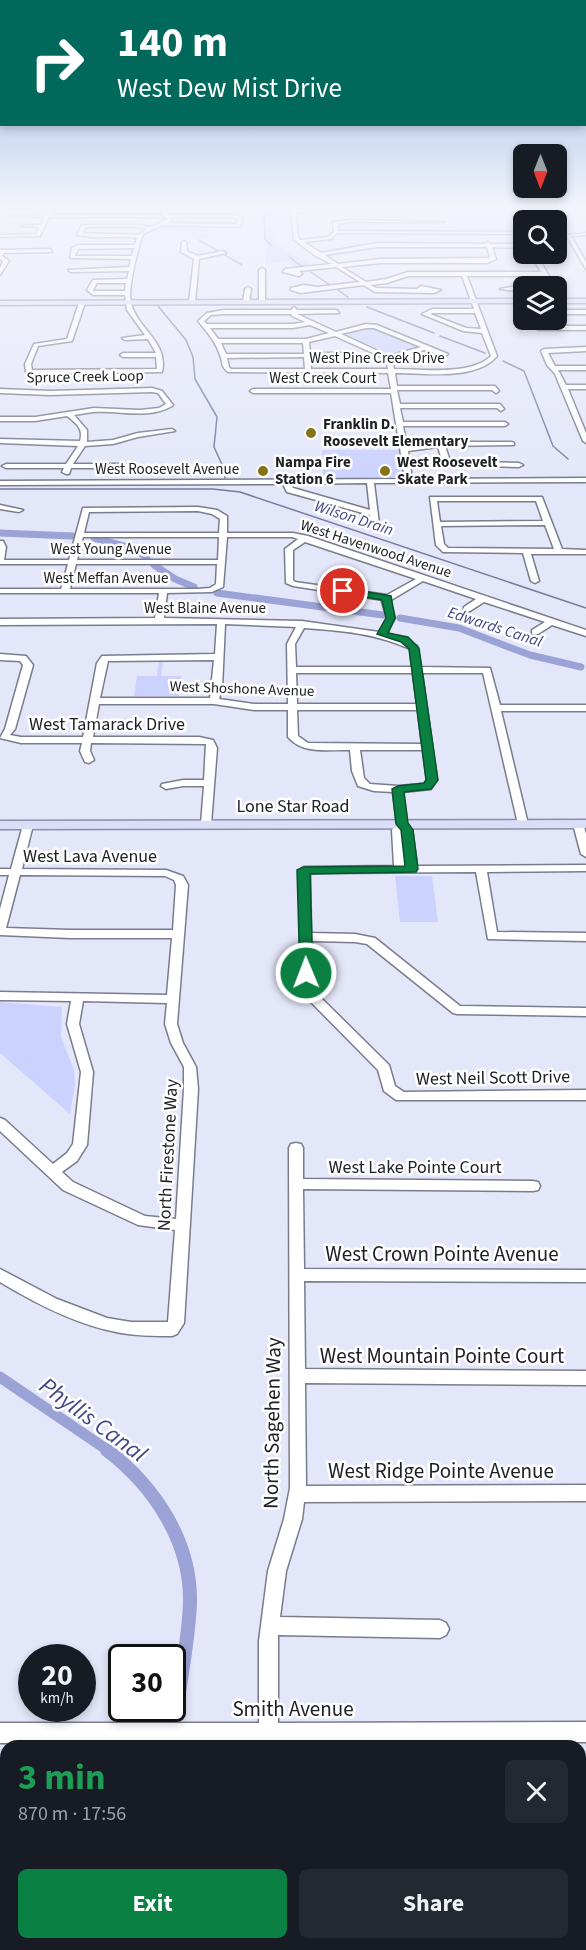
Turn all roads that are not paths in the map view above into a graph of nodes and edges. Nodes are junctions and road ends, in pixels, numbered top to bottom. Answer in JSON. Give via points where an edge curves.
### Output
{"nodes":[{"id":1,"x":127,"y":298,"type":"edge"},
{"id":2,"x":192,"y":298,"type":"edge"},
{"id":3,"x":247,"y":298,"type":"edge"},
{"id":4,"x":262,"y":298,"type":"edge"},
{"id":5,"x":471,"y":298,"type":"edge"},
{"id":6,"x":472,"y":301,"type":"junction"},
{"id":7,"x":513,"y":301,"type":"edge"},
{"id":8,"x":567,"y":301,"type":"edge"},
{"id":9,"x":586,"y":301,"type":"edge"},
{"id":10,"x":192,"y":302,"type":"junction"},
{"id":11,"x":246,"y":302,"type":"junction"},
{"id":12,"x":262,"y":302,"type":"junction"},
{"id":13,"x":294,"y":302,"type":"junction"},
{"id":14,"x":0,"y":303,"type":"edge"},
{"id":15,"x":82,"y":303,"type":"junction"},
{"id":16,"x":127,"y":303,"type":"junction"},
{"id":17,"x":475,"y":311,"type":"junction"},
{"id":18,"x":294,"y":312,"type":"junction"},
{"id":19,"x":337,"y":312,"type":"dead end"},
{"id":20,"x":567,"y":312,"type":"edge"},
{"id":21,"x":586,"y":312,"type":"edge"},
{"id":22,"x":311,"y":323,"type":"junction"},
{"id":23,"x":205,"y":325,"type":"junction"},
{"id":24,"x":567,"y":328,"type":"joint"},
{"id":25,"x":586,"y":328,"type":"edge"},
{"id":26,"x":486,"y":331,"type":"junction"},
{"id":27,"x":333,"y":333,"type":"junction"},
{"id":28,"x":570,"y":336,"type":"dead end"},
{"id":29,"x":150,"y":337,"type":"junction"},
{"id":30,"x":125,"y":338,"type":"dead end"},
{"id":31,"x":218,"y":341,"type":"junction"},
{"id":32,"x":306,"y":341,"type":"junction"},
{"id":33,"x":427,"y":349,"type":"junction"},
{"id":34,"x":586,"y":349,"type":"edge"},
{"id":35,"x":445,"y":354,"type":"dead end"},
{"id":36,"x":123,"y":355,"type":"dead end"},
{"id":37,"x":159,"y":355,"type":"junction"},
{"id":38,"x":342,"y":355,"type":"dead end"},
{"id":39,"x":225,"y":356,"type":"junction"},
{"id":40,"x":307,"y":356,"type":"junction"},
{"id":41,"x":389,"y":358,"type":"junction"},
{"id":42,"x":553,"y":368,"type":"junction"},
{"id":43,"x":586,"y":368,"type":"edge"},
{"id":44,"x":89,"y":372,"type":"junction"},
{"id":45,"x":308,"y":372,"type":"junction"},
{"id":46,"x":391,"y":372,"type":"junction"},
{"id":47,"x":564,"y":387,"type":"junction"},
{"id":48,"x":586,"y":387,"type":"edge"},
{"id":49,"x":495,"y":388,"type":"dead end"},
{"id":50,"x":394,"y":389,"type":"junction"},
{"id":51,"x":0,"y":391,"type":"edge"},
{"id":52,"x":84,"y":392,"type":"junction"},
{"id":53,"x":253,"y":392,"type":"dead end"},
{"id":54,"x":396,"y":406,"type":"junction"},
{"id":55,"x":500,"y":406,"type":"dead end"},
{"id":56,"x":69,"y":414,"type":"junction"},
{"id":57,"x":0,"y":419,"type":"edge"},
{"id":58,"x":400,"y":424,"type":"junction"},
{"id":59,"x":505,"y":424,"type":"dead end"},
{"id":60,"x":583,"y":426,"type":"edge"},
{"id":61,"x":172,"y":431,"type":"dead end"},
{"id":62,"x":0,"y":441,"type":"edge"},
{"id":63,"x":586,"y":441,"type":"edge"},
{"id":64,"x":83,"y":444,"type":"junction"},
{"id":65,"x":512,"y":444,"type":"dead end"},
{"id":66,"x":441,"y":445,"type":"junction"},
{"id":67,"x":404,"y":449,"type":"junction"},
{"id":68,"x":519,"y":465,"type":"dead end"},
{"id":69,"x":6,"y":466,"type":"dead end"},
{"id":70,"x":68,"y":466,"type":"junction"},
{"id":71,"x":118,"y":466,"type":"dead end"},
{"id":72,"x":586,"y":480,"type":"edge"},
{"id":73,"x":370,"y":481,"type":"junction"},
{"id":74,"x":409,"y":481,"type":"junction"},
{"id":75,"x":482,"y":481,"type":"junction"},
{"id":76,"x":286,"y":482,"type":"junction"},
{"id":77,"x":0,"y":483,"type":"edge"},
{"id":78,"x":62,"y":483,"type":"junction"},
{"id":79,"x":486,"y":498,"type":"junction"},
{"id":80,"x":0,"y":507,"type":"edge"},
{"id":81,"x":19,"y":510,"type":"dead end"},
{"id":82,"x":374,"y":514,"type":"junction"},
{"id":83,"x":549,"y":523,"type":"junction"},
{"id":84,"x":375,"y":524,"type":"dead end"},
{"id":85,"x":436,"y":524,"type":"junction"},
{"id":86,"x":223,"y":534,"type":"junction"},
{"id":87,"x":79,"y":535,"type":"junction"},
{"id":88,"x":305,"y":538,"type":"junction"},
{"id":89,"x":0,"y":543,"type":"edge"},
{"id":90,"x":558,"y":550,"type":"junction"},
{"id":91,"x":526,"y":551,"type":"junction"},
{"id":92,"x":586,"y":552,"type":"edge"},
{"id":93,"x":0,"y":560,"type":"edge"},
{"id":94,"x":72,"y":562,"type":"junction"},
{"id":95,"x":222,"y":562,"type":"junction"},
{"id":96,"x":423,"y":578,"type":"junction"},
{"id":97,"x":535,"y":581,"type":"dead end"},
{"id":98,"x":0,"y":591,"type":"edge"},
{"id":99,"x":65,"y":591,"type":"junction"},
{"id":100,"x":163,"y":591,"type":"junction"},
{"id":101,"x":388,"y":598,"type":"junction"},
{"id":102,"x":484,"y":598,"type":"junction"},
{"id":103,"x":467,"y":609,"type":"dead end"},
{"id":104,"x":221,"y":621,"type":"junction"},
{"id":105,"x":552,"y":621,"type":"junction"},
{"id":106,"x":0,"y":622,"type":"edge"},
{"id":107,"x":159,"y":622,"type":"junction"},
{"id":108,"x":302,"y":624,"type":"junction"},
{"id":109,"x":536,"y":633,"type":"dead end"},
{"id":110,"x":586,"y":633,"type":"edge"},
{"id":111,"x":382,"y":634,"type":"junction"},
{"id":112,"x":0,"y":657,"type":"edge"},
{"id":113,"x":219,"y":657,"type":"junction"},
{"id":114,"x":417,"y":669,"type":"junction"},
{"id":115,"x":291,"y":670,"type":"junction"},
{"id":116,"x":214,"y":700,"type":"junction"},
{"id":117,"x":96,"y":701,"type":"junction"},
{"id":118,"x":292,"y":707,"type":"junction"},
{"id":119,"x":422,"y":707,"type":"junction"},
{"id":120,"x":496,"y":708,"type":"junction"},
{"id":121,"x":586,"y":708,"type":"edge"},
{"id":122,"x":88,"y":739,"type":"junction"},
{"id":123,"x":355,"y":747,"type":"junction"},
{"id":124,"x":427,"y":747,"type":"junction"},
{"id":125,"x":89,"y":760,"type":"dead end"},
{"id":126,"x":209,"y":783,"type":"junction"},
{"id":127,"x":166,"y":786,"type":"dead end"},
{"id":128,"x":398,"y":789,"type":"junction"},
{"id":129,"x":206,"y":824,"type":"junction"},
{"id":130,"x":402,"y":824,"type":"junction"},
{"id":131,"x":523,"y":824,"type":"junction"},
{"id":132,"x":582,"y":824,"type":"edge"},
{"id":133,"x":0,"y":825,"type":"edge"},
{"id":134,"x":28,"y":825,"type":"junction"},
{"id":135,"x":586,"y":854,"type":"edge"},
{"id":136,"x":586,"y":868,"type":"edge"},
{"id":137,"x":400,"y":869,"type":"junction"},
{"id":138,"x":412,"y":869,"type":"junction"},
{"id":139,"x":481,"y":870,"type":"junction"},
{"id":140,"x":0,"y":872,"type":"edge"},
{"id":141,"x":15,"y":872,"type":"junction"},
{"id":142,"x":178,"y":878,"type":"joint"},
{"id":143,"x":0,"y":930,"type":"edge"},
{"id":144,"x":178,"y":934,"type":"junction"},
{"id":145,"x":306,"y":937,"type":"junction"},
{"id":146,"x":586,"y":937,"type":"edge"},
{"id":147,"x":0,"y":996,"type":"edge"},
{"id":148,"x":77,"y":999,"type":"junction"},
{"id":149,"x":173,"y":999,"type":"junction"},
{"id":150,"x":586,"y":1012,"type":"edge"},
{"id":151,"x":586,"y":1095,"type":"edge"},
{"id":152,"x":0,"y":1123,"type":"edge"},
{"id":153,"x":296,"y":1148,"type":"dead end"},
{"id":154,"x":52,"y":1172,"type":"junction"},
{"id":155,"x":296,"y":1184,"type":"junction"},
{"id":156,"x":533,"y":1186,"type":"dead end"},
{"id":157,"x":183,"y":1225,"type":"junction"},
{"id":158,"x":0,"y":1275,"type":"edge"},
{"id":159,"x":297,"y":1275,"type":"junction"},
{"id":160,"x":586,"y":1276,"type":"edge"},
{"id":161,"x":297,"y":1376,"type":"junction"},
{"id":162,"x":586,"y":1378,"type":"edge"},
{"id":163,"x":586,"y":1493,"type":"edge"},
{"id":164,"x":297,"y":1494,"type":"junction"},
{"id":165,"x":270,"y":1626,"type":"junction"},
{"id":166,"x":440,"y":1629,"type":"dead end"},
{"id":167,"x":586,"y":1732,"type":"edge"},
{"id":168,"x":0,"y":1733,"type":"edge"},
{"id":169,"x":268,"y":1740,"type":"edge"}],
"edges":[{"from":1,"to":16,"type":"street"},
{"from":2,"to":10,"type":"street"},
{"from":3,"to":11,"type":"street"},
{"from":4,"to":12,"type":"street"},
{"from":5,"to":6,"type":"street","name":"West Pine Creek Drive"},
{"from":6,"to":7,"type":"main road"},
{"from":6,"to":13,"type":"main road"},
{"from":6,"to":17,"type":"street","name":"West Pine Creek Drive"},
{"from":8,"to":9,"type":"main road"},
{"from":10,"to":11,"type":"main road"},
{"from":10,"to":16,"type":"main road"},
{"from":11,"to":12,"type":"main road"},
{"from":12,"to":13,"type":"main road"},
{"from":13,"to":18,"type":"street"},
{"from":14,"to":15,"type":"main road"},
{"from":15,"to":16,"type":"main road"},
{"from":15,"to":44,"type":"street","via":[[70,340],[39,343],[29,372]]},
{"from":16,"to":29,"type":"street"},
{"from":17,"to":26,"type":"street","name":"West Pine Creek Drive"},
{"from":17,"to":26,"type":"street","name":"West Pine Creek Drive","via":[[425,314],[465,330]]},
{"from":18,"to":19,"type":"street"},
{"from":18,"to":22,"type":"street"},
{"from":18,"to":23,"type":"street","via":[[216,313],[203,317]]},
{"from":20,"to":21,"type":"street"},
{"from":22,"to":23,"type":"street"},
{"from":22,"to":27,"type":"street"},
{"from":23,"to":31,"type":"street"},
{"from":24,"to":25,"type":"street"},
{"from":24,"to":28,"type":"street"},
{"from":26,"to":46,"type":"street","name":"West Pine Creek Drive","via":[[494,356],[475,370]]},
{"from":27,"to":32,"type":"street"},
{"from":27,"to":33,"type":"street","via":[[375,326]]},
{"from":27,"to":41,"type":"street"},
{"from":29,"to":30,"type":"street"},
{"from":29,"to":37,"type":"street"},
{"from":31,"to":32,"type":"street"},
{"from":31,"to":39,"type":"street"},
{"from":32,"to":40,"type":"street"},
{"from":33,"to":35,"type":"street"},
{"from":33,"to":41,"type":"street"},
{"from":34,"to":42,"type":"street","via":[[575,346],[544,351]]},
{"from":36,"to":37,"type":"street"},
{"from":37,"to":44,"type":"street","via":[[158,371]]},
{"from":38,"to":40,"type":"street"},
{"from":39,"to":40,"type":"street"},
{"from":39,"to":45,"type":"street","name":"West Pine Creek Drive","via":[[230,371]]},
{"from":40,"to":45,"type":"street"},
{"from":41,"to":46,"type":"street"},
{"from":42,"to":43,"type":"street"},
{"from":42,"to":47,"type":"street"},
{"from":44,"to":52,"type":"street"},
{"from":45,"to":46,"type":"street","name":"West Pine Creek Drive"},
{"from":46,"to":50,"type":"street"},
{"from":47,"to":48,"type":"street"},
{"from":47,"to":60,"type":"street"},
{"from":49,"to":50,"type":"street","name":"West Creek Court"},
{"from":50,"to":53,"type":"street","name":"West Creek Court"},
{"from":50,"to":54,"type":"street"},
{"from":51,"to":52,"type":"street","name":"Spruce Creek Loop"},
{"from":52,"to":56,"type":"street","name":"Spruce Creek Loop","via":[[157,390],[170,405],[161,410]]},
{"from":54,"to":55,"type":"street"},
{"from":54,"to":58,"type":"street"},
{"from":56,"to":57,"type":"street","name":"Spruce Creek Loop"},
{"from":56,"to":64,"type":"street","via":[[85,428]]},
{"from":58,"to":59,"type":"street"},
{"from":58,"to":67,"type":"street"},
{"from":60,"to":63,"type":"street"},
{"from":61,"to":64,"type":"street"},
{"from":62,"to":64,"type":"street"},
{"from":64,"to":70,"type":"street"},
{"from":65,"to":66,"type":"street"},
{"from":66,"to":67,"type":"street"},
{"from":66,"to":68,"type":"street","via":[[447,463]]},
{"from":67,"to":74,"type":"street"},
{"from":69,"to":70,"type":"street"},
{"from":70,"to":71,"type":"street"},
{"from":70,"to":78,"type":"street"},
{"from":72,"to":75,"type":"street","name":"West Roosevelt Avenue"},
{"from":73,"to":74,"type":"street","name":"West Roosevelt Avenue"},
{"from":73,"to":76,"type":"street","name":"West Roosevelt Avenue"},
{"from":73,"to":82,"type":"street"},
{"from":74,"to":75,"type":"street","name":"West Roosevelt Avenue"},
{"from":75,"to":79,"type":"street"},
{"from":76,"to":78,"type":"street","name":"West Roosevelt Avenue"},
{"from":76,"to":82,"type":"street","via":[[290,489]]},
{"from":77,"to":78,"type":"street","name":"West Roosevelt Avenue"},
{"from":79,"to":83,"type":"street","via":[[539,498]]},
{"from":79,"to":85,"type":"street","via":[[433,499]]},
{"from":80,"to":81,"type":"street"},
{"from":82,"to":84,"type":"street"},
{"from":83,"to":85,"type":"street"},
{"from":83,"to":90,"type":"street"},
{"from":85,"to":91,"type":"street","via":[[443,549]]},
{"from":86,"to":87,"type":"street","name":"West Havenwood Avenue"},
{"from":86,"to":87,"type":"street","via":[[224,518],[198,509],[86,510]]},
{"from":86,"to":88,"type":"street","name":"West Havenwood Avenue"},
{"from":86,"to":95,"type":"street"},
{"from":87,"to":94,"type":"street"},
{"from":88,"to":96,"type":"street","name":"West Havenwood Avenue"},
{"from":88,"to":101,"type":"street","via":[[289,549],[289,581],[293,584]]},
{"from":89,"to":93,"type":"street"},
{"from":90,"to":91,"type":"street"},
{"from":90,"to":92,"type":"street"},
{"from":91,"to":97,"type":"street"},
{"from":93,"to":94,"type":"street","name":"West Young Avenue"},
{"from":94,"to":95,"type":"street","name":"West Young Avenue"},
{"from":94,"to":99,"type":"street"},
{"from":95,"to":100,"type":"street","name":"West Meffan Avenue","via":[[219,585],[212,590]]},
{"from":96,"to":101,"type":"street"},
{"from":96,"to":102,"type":"street","name":"West Havenwood Avenue"},
{"from":98,"to":99,"type":"street","name":"West Meffan Avenue"},
{"from":99,"to":100,"type":"street","name":"West Meffan Avenue"},
{"from":100,"to":107,"type":"street"},
{"from":101,"to":111,"type":"street","via":[[391,618]]},
{"from":102,"to":103,"type":"street"},
{"from":102,"to":105,"type":"street","name":"West Havenwood Avenue"},
{"from":104,"to":107,"type":"street","name":"West Blaine Avenue"},
{"from":104,"to":108,"type":"street","name":"West Blaine Avenue"},
{"from":104,"to":113,"type":"street"},
{"from":105,"to":109,"type":"street"},
{"from":105,"to":110,"type":"street","name":"West Havenwood Avenue"},
{"from":106,"to":107,"type":"street","name":"West Blaine Avenue"},
{"from":108,"to":111,"type":"street","name":"West Blaine Avenue"},
{"from":108,"to":115,"type":"street","via":[[292,638]]},
{"from":111,"to":114,"type":"street","name":"West Blaine Avenue","via":[[408,642],[414,648]]},
{"from":112,"to":122,"type":"street","name":"West Tamarack Drive","via":[[23,658],[28,665],[10,729],[3,737]]},
{"from":113,"to":116,"type":"street"},
{"from":113,"to":117,"type":"street","via":[[105,658]]},
{"from":114,"to":115,"type":"street"},
{"from":114,"to":119,"type":"street"},
{"from":114,"to":120,"type":"street","via":[[487,670]]},
{"from":115,"to":118,"type":"street"},
{"from":116,"to":117,"type":"street","name":"West Shoshone Avenue"},
{"from":116,"to":118,"type":"street","name":"West Shoshone Avenue","via":[[243,706]]},
{"from":117,"to":122,"type":"street"},
{"from":118,"to":119,"type":"street","name":"West Shoshone Avenue"},
{"from":118,"to":123,"type":"street","via":[[293,737],[299,743]]},
{"from":119,"to":124,"type":"street"},
{"from":120,"to":121,"type":"street"},
{"from":120,"to":131,"type":"street"},
{"from":122,"to":125,"type":"street","via":[[85,751]]},
{"from":122,"to":126,"type":"street","name":"West Tamarack Drive","via":[[210,742]]},
{"from":123,"to":124,"type":"street"},
{"from":123,"to":128,"type":"street","via":[[357,780],[363,786]]},
{"from":124,"to":128,"type":"street","via":[[432,780],[427,787]]},
{"from":126,"to":127,"type":"street"},
{"from":126,"to":129,"type":"street"},
{"from":128,"to":130,"type":"street"},
{"from":129,"to":130,"type":"main road","name":"Lone Star Road"},
{"from":129,"to":134,"type":"main road","name":"Lone Star Road"},
{"from":130,"to":131,"type":"main road","name":"Lone Star Road"},
{"from":130,"to":137,"type":"street","via":[[397,830]]},
{"from":130,"to":138,"type":"street","via":[[407,830]]},
{"from":131,"to":132,"type":"main road","name":"Lone Star Road"},
{"from":132,"to":135,"type":"street"},
{"from":133,"to":134,"type":"main road","name":"Lone Star Road"},
{"from":134,"to":141,"type":"street"},
{"from":136,"to":139,"type":"street"},
{"from":137,"to":138,"type":"street"},
{"from":137,"to":145,"type":"street","via":[[304,870]]},
{"from":138,"to":139,"type":"street"},
{"from":139,"to":146,"type":"street","via":[[492,936]]},
{"from":140,"to":141,"type":"street","name":"West Lava Avenue"},
{"from":141,"to":142,"type":"street","name":"West Lava Avenue","via":[[166,873]]},
{"from":141,"to":143,"type":"street"},
{"from":142,"to":144,"type":"street","name":"North Firestone Way","via":[[182,885]]},
{"from":143,"to":144,"type":"street"},
{"from":144,"to":149,"type":"street","name":"North Firestone Way"},
{"from":145,"to":150,"type":"street","via":[[371,941],[457,1010]]},
{"from":145,"to":151,"type":"street","name":"West Neil Scott Drive","via":[[307,991],[384,1068],[388,1088],[401,1097]]},
{"from":147,"to":148,"type":"street"},
{"from":148,"to":149,"type":"street"},
{"from":148,"to":154,"type":"street","via":[[73,1024],[87,1072],[80,1145],[72,1157]]},
{"from":149,"to":157,"type":"street","name":"North Firestone Way","via":[[171,1024],[190,1067]]},
{"from":152,"to":154,"type":"street"},
{"from":153,"to":155,"type":"street","name":"North Sagehen Way"},
{"from":154,"to":157,"type":"street","via":[[68,1186],[142,1221]]},
{"from":155,"to":156,"type":"street","name":"West Lake Pointe Court"},
{"from":155,"to":159,"type":"street","name":"North Sagehen Way"},
{"from":157,"to":158,"type":"street","name":"North Firestone Way","via":[[176,1323],[172,1329],[108,1324],[63,1307]]},
{"from":159,"to":160,"type":"street","name":"West Crown Pointe Avenue"},
{"from":159,"to":161,"type":"street","name":"North Sagehen Way"},
{"from":161,"to":162,"type":"street","name":"West Mountain Pointe Court"},
{"from":161,"to":164,"type":"street","name":"North Sagehen Way"},
{"from":163,"to":164,"type":"street","name":"West Ridge Pointe Avenue"},
{"from":164,"to":165,"type":"street","name":"North Sagehen Way","via":[[277,1571]]},
{"from":165,"to":166,"type":"street"},
{"from":165,"to":169,"type":"street","name":"North Sagehen Way"},
{"from":167,"to":169,"type":"street","name":"Smith Avenue"},
{"from":168,"to":169,"type":"street","name":"Smith Avenue"}]}
